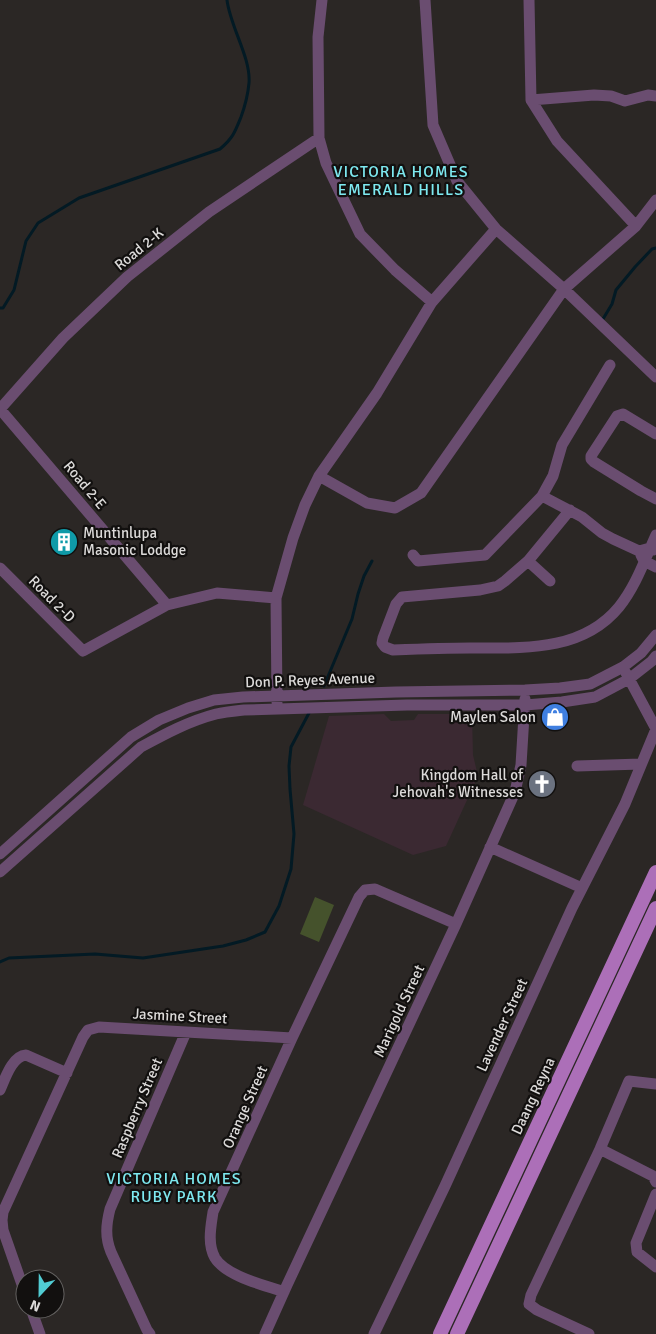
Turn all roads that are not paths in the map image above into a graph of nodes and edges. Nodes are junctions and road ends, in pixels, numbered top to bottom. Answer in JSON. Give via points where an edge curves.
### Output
{"nodes":[{"id":1,"x":322,"y":0,"type":"edge"},
{"id":2,"x":426,"y":0,"type":"edge"},
{"id":3,"x":529,"y":0,"type":"edge"},
{"id":4,"x":656,"y":96,"type":"edge"},
{"id":5,"x":531,"y":100,"type":"junction"},
{"id":6,"x":319,"y":138,"type":"junction"},
{"id":7,"x":656,"y":200,"type":"edge"},
{"id":8,"x":636,"y":226,"type":"junction"},
{"id":9,"x":496,"y":229,"type":"junction"},
{"id":10,"x":564,"y":289,"type":"junction"},
{"id":11,"x":432,"y":302,"type":"junction"},
{"id":12,"x":610,"y":365,"type":"dead end"},
{"id":13,"x":656,"y":377,"type":"edge"},
{"id":14,"x":0,"y":409,"type":"edge"},
{"id":15,"x":656,"y":434,"type":"edge"},
{"id":16,"x":319,"y":476,"type":"junction"},
{"id":17,"x":542,"y":496,"type":"junction"},
{"id":18,"x":656,"y":499,"type":"edge"},
{"id":19,"x":570,"y":510,"type":"junction"},
{"id":20,"x":656,"y":535,"type":"edge"},
{"id":21,"x":647,"y":553,"type":"edge"},
{"id":22,"x":413,"y":555,"type":"dead end"},
{"id":23,"x":528,"y":561,"type":"junction"},
{"id":24,"x":656,"y":567,"type":"edge"},
{"id":25,"x":0,"y":568,"type":"edge"},
{"id":26,"x":550,"y":581,"type":"dead end"},
{"id":27,"x":276,"y":598,"type":"junction"},
{"id":28,"x":167,"y":605,"type":"junction"},
{"id":29,"x":656,"y":635,"type":"edge"},
{"id":30,"x":656,"y":656,"type":"edge"},
{"id":31,"x":623,"y":667,"type":"junction"},
{"id":32,"x":629,"y":680,"type":"junction"},
{"id":33,"x":525,"y":690,"type":"junction"},
{"id":34,"x":277,"y":696,"type":"junction"},
{"id":35,"x":525,"y":705,"type":"junction"},
{"id":36,"x":277,"y":710,"type":"junction"},
{"id":37,"x":656,"y":729,"type":"edge"},
{"id":38,"x":641,"y":764,"type":"junction"},
{"id":39,"x":577,"y":766,"type":"dead end"},
{"id":40,"x":490,"y":847,"type":"junction"},
{"id":41,"x":0,"y":854,"type":"edge"},
{"id":42,"x":0,"y":872,"type":"edge"},
{"id":43,"x":656,"y":872,"type":"edge"},
{"id":44,"x":582,"y":888,"type":"junction"},
{"id":45,"x":656,"y":908,"type":"edge"},
{"id":46,"x":456,"y":924,"type":"junction"},
{"id":47,"x":186,"y":1032,"type":"junction"},
{"id":48,"x":292,"y":1038,"type":"junction"},
{"id":49,"x":67,"y":1073,"type":"junction"},
{"id":50,"x":656,"y":1084,"type":"edge"},
{"id":51,"x":0,"y":1090,"type":"edge"},
{"id":52,"x":600,"y":1149,"type":"junction"},
{"id":53,"x":656,"y":1182,"type":"edge"},
{"id":54,"x":656,"y":1194,"type":"edge"},
{"id":55,"x":4,"y":1243,"type":"edge"},
{"id":56,"x":656,"y":1267,"type":"edge"},
{"id":57,"x":15,"y":1269,"type":"edge"},
{"id":58,"x":284,"y":1292,"type":"junction"},
{"id":59,"x":35,"y":1319,"type":"edge"},
{"id":60,"x":40,"y":1334,"type":"edge"},
{"id":61,"x":150,"y":1334,"type":"edge"},
{"id":62,"x":265,"y":1334,"type":"edge"},
{"id":63,"x":374,"y":1334,"type":"edge"},
{"id":64,"x":440,"y":1334,"type":"edge"},
{"id":65,"x":457,"y":1334,"type":"edge"},
{"id":66,"x":589,"y":1334,"type":"edge"}],
"edges":[{"from":1,"to":6,"type":"street","via":[[318,37]]},
{"from":2,"to":9,"type":"street","via":[[433,125],[456,181]]},
{"from":3,"to":5,"type":"street"},
{"from":4,"to":5,"type":"street","via":[[625,101],[594,95]]},
{"from":5,"to":8,"type":"street","via":[[557,141]]},
{"from":6,"to":11,"type":"street","via":[[326,163],[360,234]]},
{"from":6,"to":14,"type":"street","name":"Road 2-K","via":[[208,212],[127,277],[63,338]]},
{"from":7,"to":8,"type":"street"},
{"from":8,"to":10,"type":"street"},
{"from":9,"to":10,"type":"street"},
{"from":9,"to":11,"type":"street"},
{"from":10,"to":13,"type":"street"},
{"from":10,"to":16,"type":"street","via":[[421,493],[395,508],[367,503]]},
{"from":11,"to":16,"type":"street","via":[[377,393]]},
{"from":12,"to":17,"type":"street","via":[[562,445],[553,476]]},
{"from":14,"to":28,"type":"street","name":"Road 2-E"},
{"from":15,"to":18,"type":"street","via":[[623,414],[617,416],[591,456],[594,462]]},
{"from":16,"to":27,"type":"street","via":[[299,522]]},
{"from":17,"to":19,"type":"street"},
{"from":17,"to":22,"type":"street","via":[[485,555],[418,561]]},
{"from":19,"to":21,"type":"street","via":[[602,533]]},
{"from":19,"to":23,"type":"street"},
{"from":20,"to":21,"type":"street"},
{"from":21,"to":23,"type":"street","via":[[631,591],[620,606],[594,630],[578,638],[517,648],[394,650],[382,643],[396,604],[402,597],[498,586]]},
{"from":21,"to":24,"type":"street"},
{"from":23,"to":26,"type":"street"},
{"from":25,"to":28,"type":"street","name":"Road 2-D","via":[[83,651]]},
{"from":27,"to":28,"type":"street","via":[[217,592]]},
{"from":27,"to":34,"type":"street"},
{"from":29,"to":31,"type":"street","name":"Don P. Reyes Avenue"},
{"from":30,"to":32,"type":"street","name":"Don P. Reyes Avenue"},
{"from":31,"to":32,"type":"street","name":"Lavender Street"},
{"from":31,"to":33,"type":"street","name":"Don P. Reyes Avenue","via":[[590,684]]},
{"from":32,"to":35,"type":"street","name":"Don P. Reyes Avenue","via":[[595,697]]},
{"from":32,"to":37,"type":"street","name":"Lavender Street"},
{"from":33,"to":34,"type":"street","name":"Don P. Reyes Avenue"},
{"from":33,"to":35,"type":"street","name":"Marigold Street"},
{"from":34,"to":36,"type":"street"},
{"from":34,"to":41,"type":"street","name":"Don P. Reyes Avenue","via":[[214,700],[159,720],[131,737]]},
{"from":35,"to":36,"type":"street","name":"Don P. Reyes Avenue"},
{"from":35,"to":40,"type":"street","name":"Marigold Street","via":[[518,778]]},
{"from":36,"to":42,"type":"street","name":"Don P. Reyes Avenue","via":[[217,714],[166,733],[141,747]]},
{"from":37,"to":38,"type":"street","name":"Lavender Street"},
{"from":38,"to":39,"type":"street"},
{"from":38,"to":44,"type":"street","name":"Lavender Street","via":[[625,804]]},
{"from":40,"to":44,"type":"street"},
{"from":40,"to":46,"type":"street","name":"Marigold Street"},
{"from":43,"to":64,"type":"main road","name":"Daang Reyna"},
{"from":44,"to":63,"type":"street","name":"Lavender Street"},
{"from":45,"to":65,"type":"main road"},
{"from":46,"to":48,"type":"street","via":[[374,889],[365,890]]},
{"from":46,"to":58,"type":"street","name":"Marigold Street"},
{"from":47,"to":48,"type":"street","name":"Jasmine Street"},
{"from":47,"to":49,"type":"street","name":"Jasmine Street","via":[[99,1026],[88,1030]]},
{"from":47,"to":61,"type":"street","name":"Raspberry Street","via":[[110,1209],[106,1226],[111,1252]]},
{"from":48,"to":58,"type":"street","name":"Orange Street","via":[[214,1212],[210,1229],[215,1258],[226,1268]]},
{"from":49,"to":51,"type":"street","via":[[22,1056],[16,1059]]},
{"from":49,"to":55,"type":"street","name":"Jasmine Street","via":[[3,1212]]},
{"from":50,"to":52,"type":"street","via":[[629,1081]]},
{"from":52,"to":53,"type":"street","via":[[653,1176]]},
{"from":52,"to":66,"type":"street","via":[[529,1304]]},
{"from":54,"to":56,"type":"street","via":[[636,1243],[637,1252]]},
{"from":55,"to":57,"type":"street","name":"Jasmine Street"},
{"from":58,"to":62,"type":"street","name":"Marigold Street"},
{"from":59,"to":60,"type":"street"}]}
